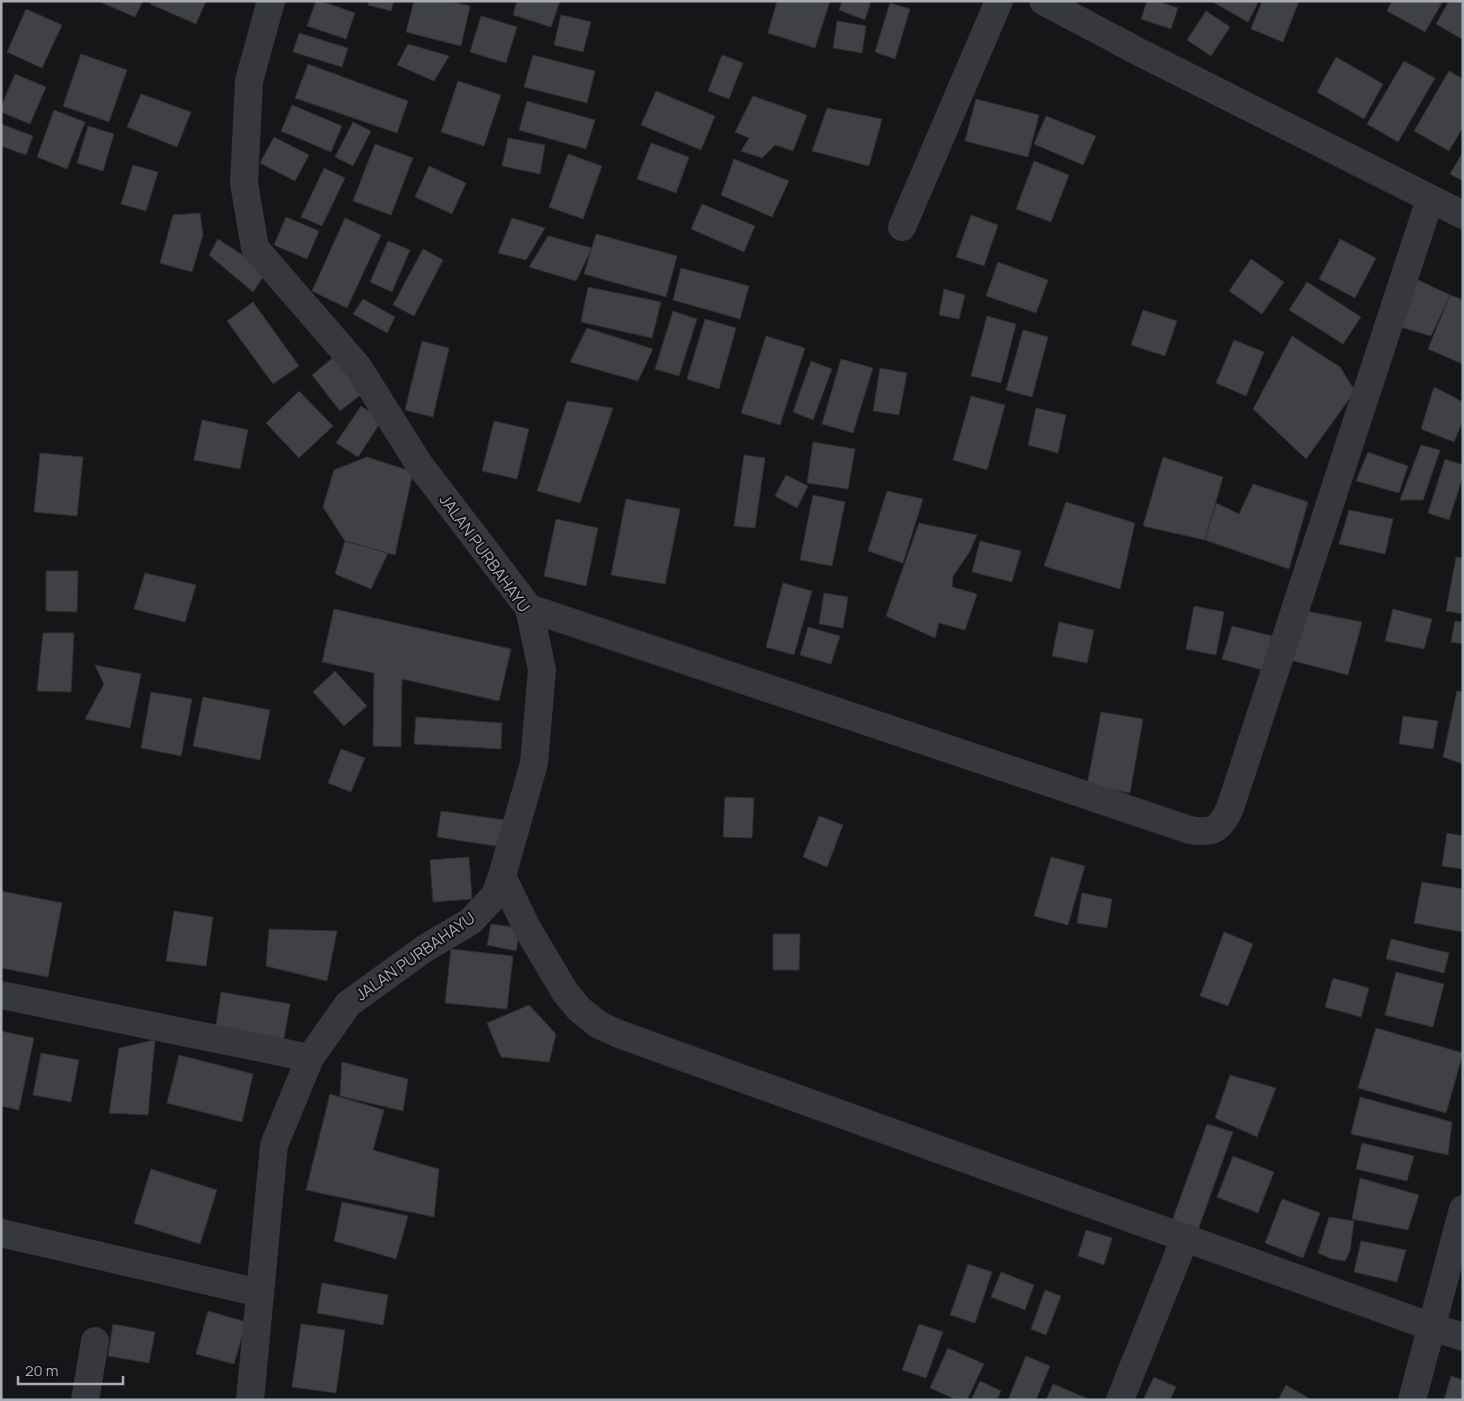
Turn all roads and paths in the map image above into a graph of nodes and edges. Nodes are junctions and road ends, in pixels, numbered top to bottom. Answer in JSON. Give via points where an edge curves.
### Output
{"nodes":[{"id":1,"x":271,"y":1,"type":"edge"},
{"id":2,"x":999,"y":1,"type":"edge"},
{"id":3,"x":1043,"y":1,"type":"edge"},
{"id":4,"x":1430,"y":198,"type":"junction"},
{"id":5,"x":1463,"y":215,"type":"edge"},
{"id":6,"x":902,"y":227,"type":"dead end"},
{"id":7,"x":528,"y":608,"type":"junction"},
{"id":8,"x":502,"y":876,"type":"junction"},
{"id":9,"x":1,"y":994,"type":"edge"},
{"id":10,"x":310,"y":1058,"type":"junction"},
{"id":11,"x":1463,"y":1209,"type":"edge"},
{"id":12,"x":1,"y":1233,"type":"edge"},
{"id":13,"x":1185,"y":1238,"type":"junction"},
{"id":14,"x":260,"y":1293,"type":"junction"},
{"id":15,"x":1432,"y":1327,"type":"junction"},
{"id":16,"x":1463,"y":1337,"type":"edge"},
{"id":17,"x":95,"y":1340,"type":"dead end"},
{"id":18,"x":85,"y":1400,"type":"edge"},
{"id":19,"x":250,"y":1400,"type":"edge"},
{"id":20,"x":1120,"y":1400,"type":"edge"},
{"id":21,"x":1412,"y":1400,"type":"edge"}],
"edges":[{"from":1,"to":7,"type":"street","name":"JALAN PURBAHAYU","via":[[249,81],[244,183],[255,248],[358,367],[419,464]]},
{"from":2,"to":6,"type":"street"},
{"from":3,"to":4,"type":"street"},
{"from":4,"to":5,"type":"street"},
{"from":4,"to":7,"type":"street","via":[[1230,808],[1224,821],[1214,830],[1190,830]]},
{"from":7,"to":8,"type":"street","name":"JALAN PURBAHAYU","via":[[542,670],[534,763]]},
{"from":8,"to":10,"type":"street","name":"JALAN PURBAHAYU","via":[[495,894],[471,921],[424,949],[348,1004]]},
{"from":8,"to":13,"type":"street","via":[[527,928],[565,992],[579,1009],[600,1024],[619,1034]]},
{"from":9,"to":10,"type":"street"},
{"from":10,"to":14,"type":"street","name":"JALAN PURBAHAYU","via":[[274,1145]]},
{"from":11,"to":15,"type":"street"},
{"from":12,"to":14,"type":"street"},
{"from":13,"to":15,"type":"street"},
{"from":13,"to":20,"type":"street"},
{"from":14,"to":19,"type":"street","name":"JALAN PURBAHAYU"},
{"from":15,"to":16,"type":"street"},
{"from":15,"to":21,"type":"street"},
{"from":17,"to":18,"type":"street"}]}
